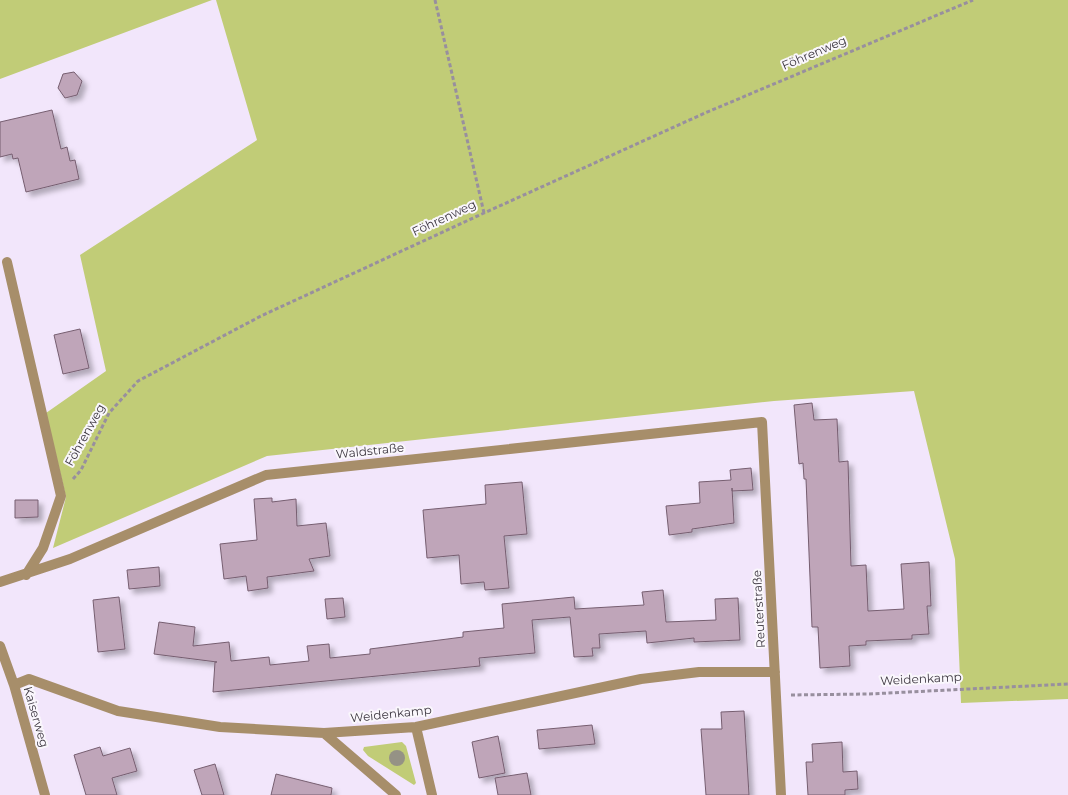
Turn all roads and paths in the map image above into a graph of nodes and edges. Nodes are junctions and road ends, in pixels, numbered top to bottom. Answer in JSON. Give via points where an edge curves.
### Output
{"nodes":[{"id":1,"x":435,"y":0,"type":"edge"},
{"id":2,"x":973,"y":0,"type":"edge"},
{"id":3,"x":484,"y":213,"type":"junction"},
{"id":4,"x":8,"y":262,"type":"dead end"},
{"id":5,"x":762,"y":422,"type":"joint"},
{"id":6,"x":61,"y":496,"type":"junction"},
{"id":7,"x":26,"y":575,"type":"junction"},
{"id":8,"x":0,"y":582,"type":"edge"},
{"id":9,"x":0,"y":646,"type":"edge"},
{"id":10,"x":774,"y":672,"type":"junction"},
{"id":11,"x":1068,"y":684,"type":"edge"},
{"id":12,"x":14,"y":685,"type":"junction"},
{"id":13,"x":775,"y":695,"type":"junction"},
{"id":14,"x":416,"y":727,"type":"junction"},
{"id":15,"x":324,"y":733,"type":"junction"},
{"id":16,"x":45,"y":795,"type":"edge"},
{"id":17,"x":396,"y":795,"type":"edge"},
{"id":18,"x":432,"y":795,"type":"edge"},
{"id":19,"x":781,"y":795,"type":"edge"}],
"edges":[{"from":1,"to":3,"type":"path"},
{"from":2,"to":3,"type":"path","name":"Föhrenweg","via":[[705,113]]},
{"from":3,"to":6,"type":"path","name":"Föhrenweg","via":[[261,316],[138,381],[109,413],[81,470]]},
{"from":4,"to":6,"type":"street"},
{"from":5,"to":7,"type":"street","name":"Waldstraße","via":[[266,475]]},
{"from":5,"to":10,"type":"street","name":"Reuterstraße"},
{"from":6,"to":7,"type":"street","via":[[42,548]]},
{"from":7,"to":8,"type":"street","name":"Waldstraße"},
{"from":9,"to":12,"type":"street","name":"Kaiserweg"},
{"from":10,"to":13,"type":"street","name":"Reuterstraße"},
{"from":10,"to":14,"type":"street","name":"Weidenkamp","via":[[700,672],[641,679]]},
{"from":11,"to":13,"type":"path","name":"Weidenkamp","via":[[869,694]]},
{"from":12,"to":15,"type":"street","name":"Weidenkamp","via":[[29,679],[118,711],[220,727]]},
{"from":12,"to":16,"type":"street","name":"Kaiserweg"},
{"from":13,"to":19,"type":"street","name":"Reuterstraße"},
{"from":14,"to":15,"type":"street","name":"Weidenkamp"},
{"from":14,"to":18,"type":"street"},
{"from":15,"to":17,"type":"street"}]}
